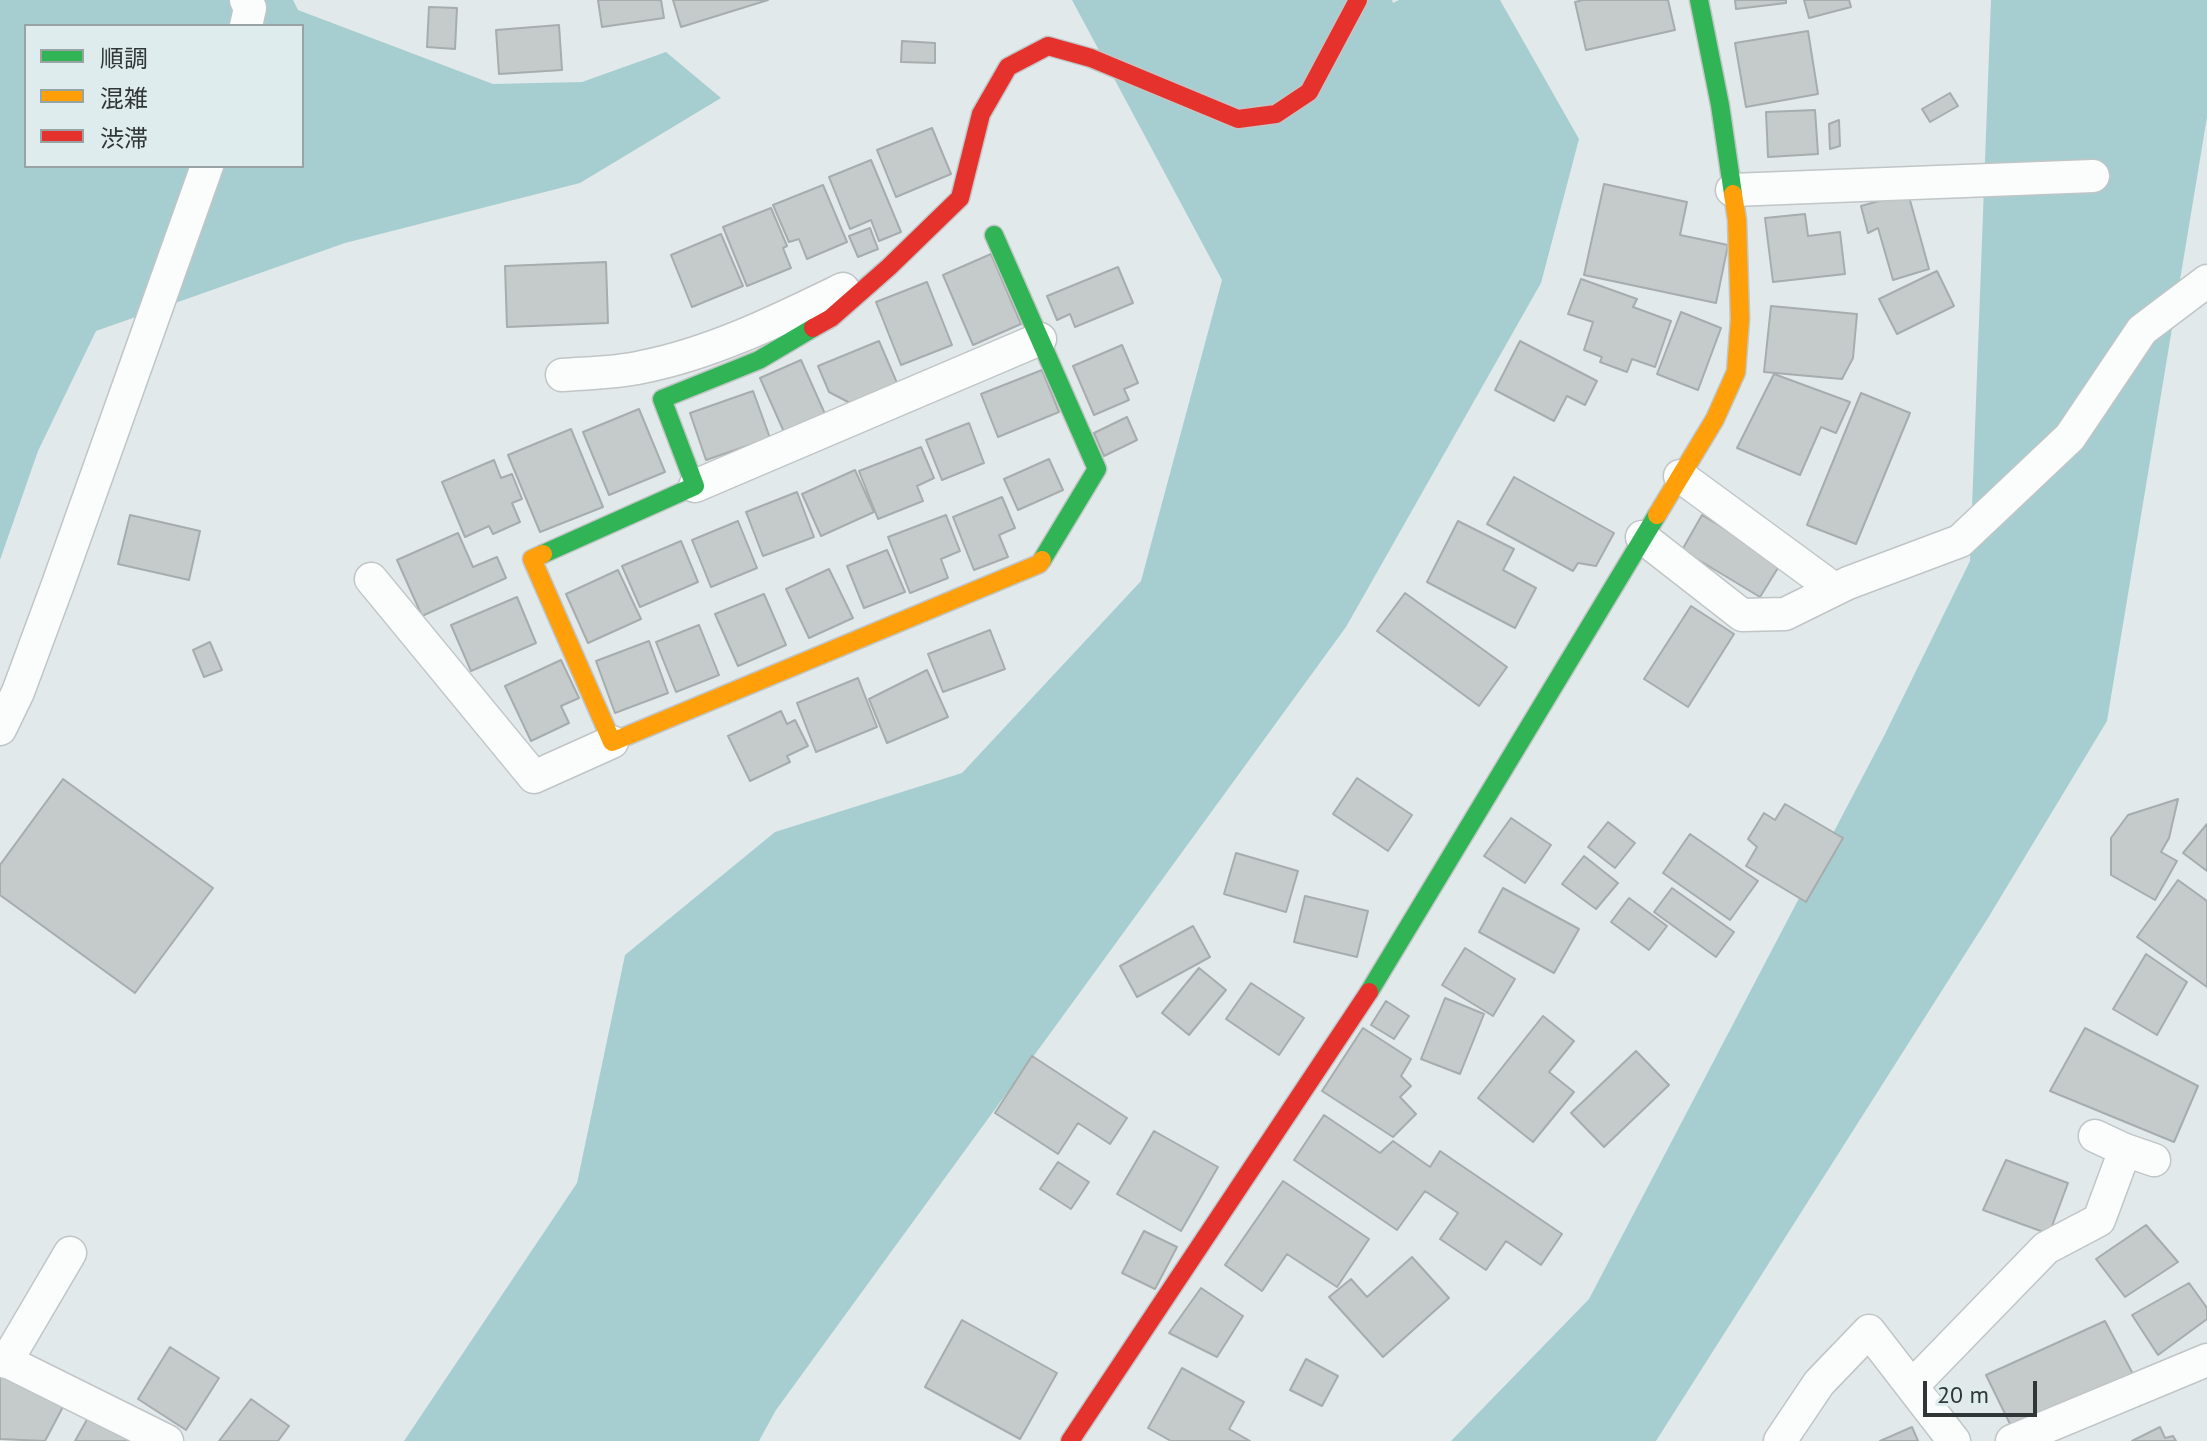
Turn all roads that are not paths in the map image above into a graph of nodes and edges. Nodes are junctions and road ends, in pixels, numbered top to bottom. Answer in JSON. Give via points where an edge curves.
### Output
{"nodes":[{"id":1,"x":246,"y":0,"type":"edge"},
{"id":2,"x":1358,"y":0,"type":"edge"},
{"id":3,"x":1699,"y":0,"type":"edge"},
{"id":4,"x":246,"y":24,"type":"edge"},
{"id":5,"x":206,"y":168,"type":"edge"},
{"id":6,"x":2093,"y":176,"type":"dead end"},
{"id":7,"x":1732,"y":190,"type":"junction"},
{"id":8,"x":994,"y":235,"type":"dead end"},
{"id":9,"x":889,"y":267,"type":"junction"},
{"id":10,"x":2207,"y":281,"type":"edge"},
{"id":11,"x":1040,"y":339,"type":"junction"},
{"id":12,"x":562,"y":375,"type":"dead end"},
{"id":13,"x":1680,"y":476,"type":"junction"},
{"id":14,"x":695,"y":486,"type":"junction"},
{"id":15,"x":1642,"y":537,"type":"junction"},
{"id":16,"x":371,"y":579,"type":"dead end"},
{"id":17,"x":1834,"y":589,"type":"junction"},
{"id":18,"x":0,"y":729,"type":"edge"},
{"id":19,"x":612,"y":742,"type":"junction"},
{"id":20,"x":2095,"y":1136,"type":"dead end"},
{"id":21,"x":70,"y":1253,"type":"dead end"},
{"id":22,"x":3,"y":1360,"type":"edge"},
{"id":23,"x":2207,"y":1360,"type":"edge"},
{"id":24,"x":1912,"y":1386,"type":"junction"},
{"id":25,"x":167,"y":1441,"type":"edge"},
{"id":26,"x":1070,"y":1441,"type":"edge"},
{"id":27,"x":1780,"y":1441,"type":"edge"},
{"id":28,"x":1954,"y":1441,"type":"edge"},
{"id":29,"x":2012,"y":1441,"type":"edge"}],
"edges":[{"from":1,"to":4,"type":"street"},
{"from":2,"to":9,"type":"street","via":[[1309,92],[1276,114],[1238,119],[1091,58],[1048,46],[1008,67],[981,114],[960,198]]},
{"from":3,"to":7,"type":"street"},
{"from":5,"to":18,"type":"street","via":[[58,584]]},
{"from":6,"to":7,"type":"street"},
{"from":7,"to":13,"type":"street","via":[[1740,319],[1736,372]]},
{"from":8,"to":11,"type":"street"},
{"from":9,"to":12,"type":"street","via":[[707,349],[641,368]]},
{"from":9,"to":14,"type":"street","via":[[831,318],[759,360],[662,399]]},
{"from":10,"to":17,"type":"street","via":[[2142,330],[2070,437],[1960,541]]},
{"from":11,"to":14,"type":"street"},
{"from":11,"to":19,"type":"street","via":[[1097,469],[1039,564]]},
{"from":13,"to":15,"type":"street"},
{"from":13,"to":17,"type":"street"},
{"from":14,"to":19,"type":"street","via":[[532,559]]},
{"from":15,"to":17,"type":"street","via":[[1742,615],[1785,614]]},
{"from":15,"to":26,"type":"street","via":[[1354,1016]]},
{"from":16,"to":19,"type":"street","via":[[534,777]]},
{"from":20,"to":24,"type":"street","via":[[2140,1155],[2099,1220],[2046,1248]]},
{"from":21,"to":22,"type":"street"},
{"from":22,"to":25,"type":"street"},
{"from":23,"to":29,"type":"street"},
{"from":24,"to":27,"type":"street","via":[[1869,1331],[1819,1383]]},
{"from":24,"to":28,"type":"street"}]}
